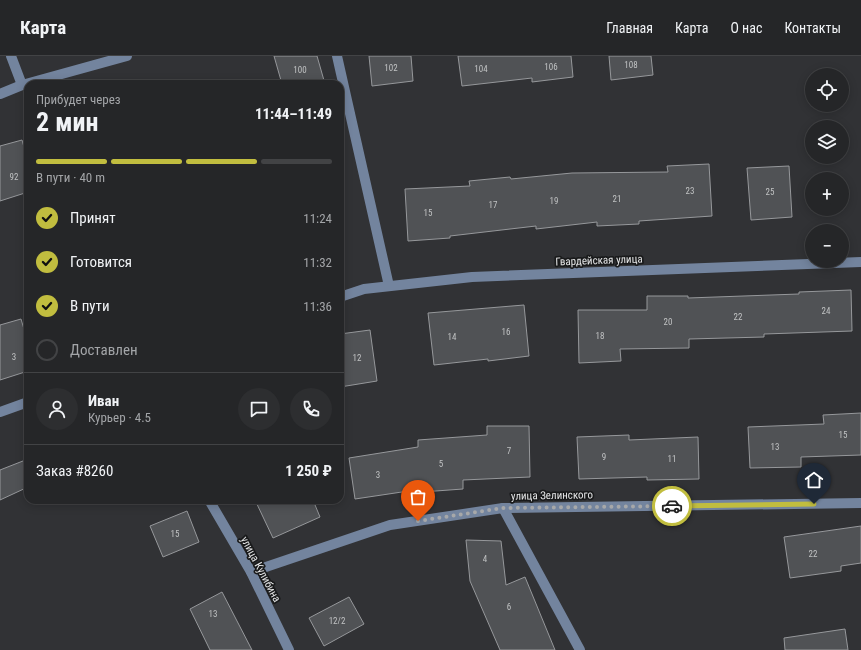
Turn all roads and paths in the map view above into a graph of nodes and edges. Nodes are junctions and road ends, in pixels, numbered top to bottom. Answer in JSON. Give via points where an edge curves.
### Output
{"nodes":[{"id":1,"x":11,"y":56,"type":"edge"},
{"id":2,"x":125,"y":56,"type":"edge"},
{"id":3,"x":337,"y":56,"type":"edge"},
{"id":4,"x":40,"y":80,"type":"edge"},
{"id":5,"x":342,"y":80,"type":"edge"},
{"id":6,"x":22,"y":85,"type":"joint"},
{"id":7,"x":344,"y":87,"type":"edge"},
{"id":8,"x":0,"y":94,"type":"edge"},
{"id":9,"x":861,"y":262,"type":"edge"},
{"id":10,"x":389,"y":286,"type":"junction"},
{"id":11,"x":344,"y":296,"type":"edge"},
{"id":12,"x":24,"y":403,"type":"edge"},
{"id":13,"x":0,"y":412,"type":"edge"},
{"id":14,"x":861,"y":503,"type":"edge"},
{"id":15,"x":211,"y":504,"type":"edge"},
{"id":16,"x":503,"y":508,"type":"junction"},
{"id":17,"x":252,"y":572,"type":"junction"},
{"id":18,"x":289,"y":650,"type":"edge"},
{"id":19,"x":580,"y":650,"type":"edge"}],
"edges":[{"from":1,"to":6,"type":"street"},
{"from":2,"to":4,"type":"street"},
{"from":3,"to":5,"type":"street"},
{"from":6,"to":8,"type":"street"},
{"from":7,"to":10,"type":"street"},
{"from":9,"to":10,"type":"street","name":"Гвардейская улица","via":[[472,277]]},
{"from":10,"to":11,"type":"street","name":"Гвардейская улица","via":[[364,289]]},
{"from":12,"to":13,"type":"street"},
{"from":14,"to":16,"type":"street","name":"улица Зелинского"},
{"from":15,"to":17,"type":"street","name":"улица Кулибина"},
{"from":16,"to":17,"type":"street","name":"улица Зелинского","via":[[390,525]]},
{"from":16,"to":19,"type":"street"},
{"from":17,"to":18,"type":"street","name":"улица Кулибина"}]}
